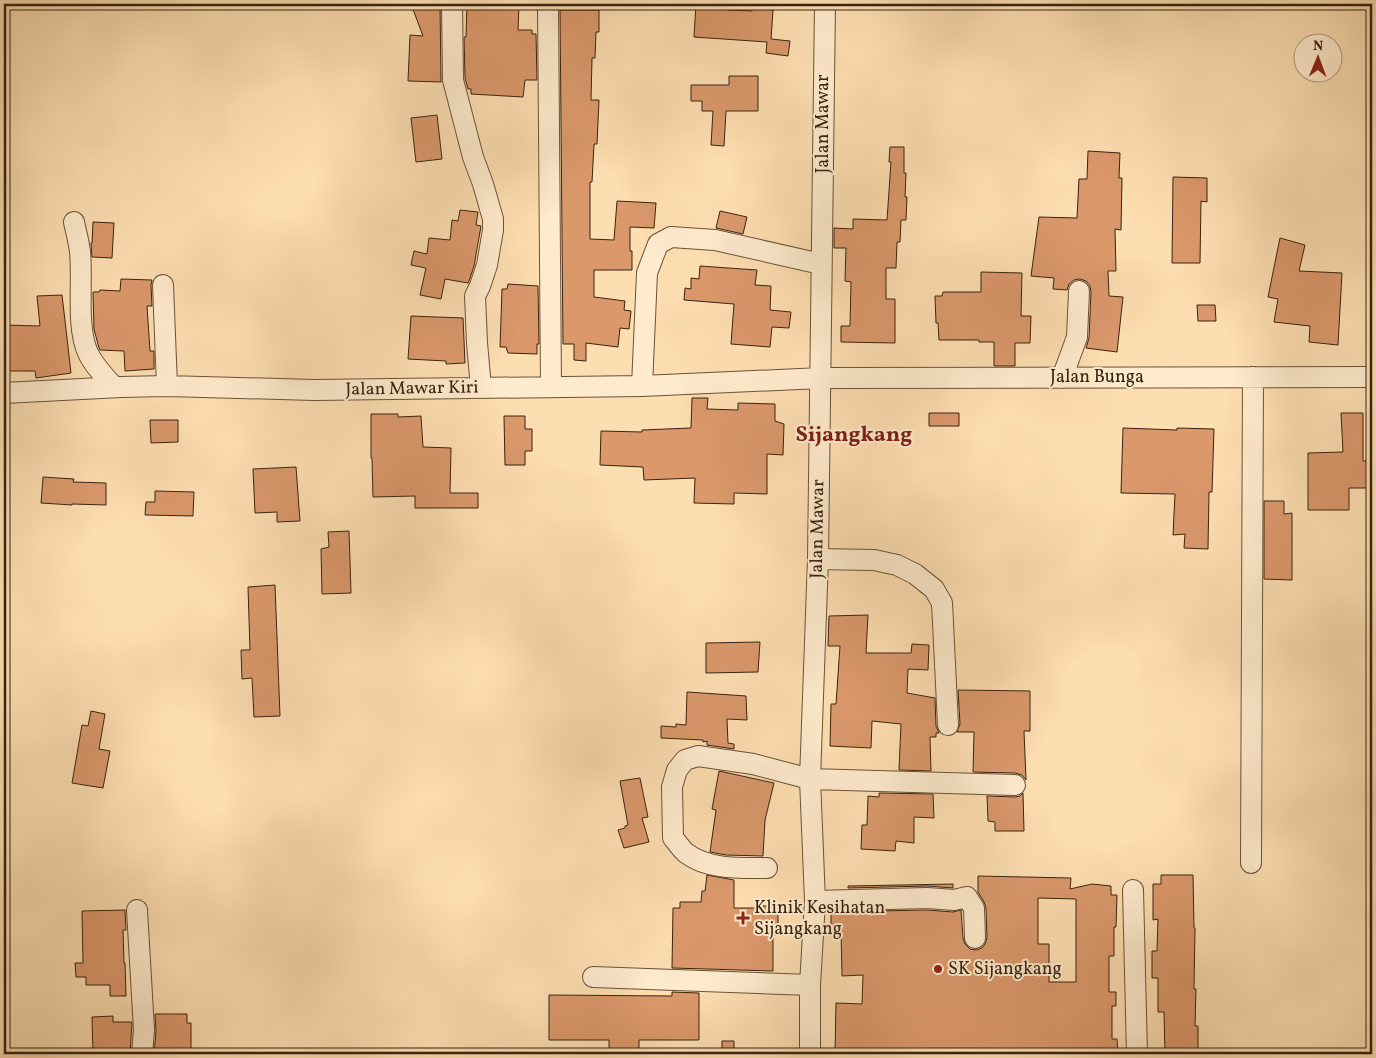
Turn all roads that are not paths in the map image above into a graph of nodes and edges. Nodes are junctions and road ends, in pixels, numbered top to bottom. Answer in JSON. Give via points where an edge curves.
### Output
{"nodes":[{"id":1,"x":452,"y":4,"type":"edge"},
{"id":2,"x":548,"y":4,"type":"edge"},
{"id":3,"x":825,"y":4,"type":"edge"},
{"id":4,"x":74,"y":222,"type":"dead end"},
{"id":5,"x":821,"y":264,"type":"junction"},
{"id":6,"x":162,"y":285,"type":"dead end"},
{"id":7,"x":1079,"y":291,"type":"dead end"},
{"id":8,"x":1253,"y":377,"type":"junction"},
{"id":9,"x":1372,"y":377,"type":"edge"},
{"id":10,"x":821,"y":378,"type":"junction"},
{"id":11,"x":1062,"y":378,"type":"junction"},
{"id":12,"x":167,"y":386,"type":"junction"},
{"id":13,"x":642,"y":386,"type":"junction"},
{"id":14,"x":114,"y":387,"type":"junction"},
{"id":15,"x":481,"y":388,"type":"junction"},
{"id":16,"x":551,"y":388,"type":"junction"},
{"id":17,"x":4,"y":393,"type":"edge"},
{"id":18,"x":818,"y":559,"type":"junction"},
{"id":19,"x":948,"y":725,"type":"dead end"},
{"id":20,"x":810,"y":779,"type":"junction"},
{"id":21,"x":1015,"y":785,"type":"dead end"},
{"id":22,"x":1251,"y":863,"type":"dead end"},
{"id":23,"x":767,"y":868,"type":"dead end"},
{"id":24,"x":1133,"y":890,"type":"dead end"},
{"id":25,"x":815,"y":901,"type":"junction"},
{"id":26,"x":137,"y":910,"type":"dead end"},
{"id":27,"x":975,"y":938,"type":"dead end"},
{"id":28,"x":593,"y":977,"type":"dead end"},
{"id":29,"x":810,"y":986,"type":"junction"},
{"id":30,"x":142,"y":1054,"type":"edge"},
{"id":31,"x":810,"y":1054,"type":"edge"},
{"id":32,"x":1137,"y":1054,"type":"edge"}],
"edges":[{"from":1,"to":15,"type":"street","via":[[453,80],[493,219],[488,265],[475,296]]},
{"from":2,"to":16,"type":"street"},
{"from":3,"to":5,"type":"street","name":"Jalan Mawar"},
{"from":4,"to":14,"type":"street","via":[[80,252],[83,334],[88,352]]},
{"from":5,"to":10,"type":"street","name":"Jalan Mawar"},
{"from":5,"to":13,"type":"street","via":[[715,240],[670,237],[658,244],[647,273]]},
{"from":6,"to":12,"type":"street"},
{"from":7,"to":11,"type":"street","via":[[1077,337]]},
{"from":8,"to":9,"type":"street","name":"Jalan Bunga"},
{"from":8,"to":11,"type":"street","name":"Jalan Bunga"},
{"from":8,"to":22,"type":"street"},
{"from":10,"to":11,"type":"street","name":"Jalan Bunga"},
{"from":10,"to":13,"type":"street","name":"Jalan Mawar Kiri"},
{"from":10,"to":18,"type":"street","name":"Jalan Mawar"},
{"from":12,"to":14,"type":"street","name":"Jalan Mawar Kiri"},
{"from":12,"to":15,"type":"street","name":"Jalan Mawar Kiri","via":[[314,390]]},
{"from":13,"to":16,"type":"street","name":"Jalan Mawar Kiri"},
{"from":14,"to":17,"type":"street","name":"Jalan Mawar Kiri"},
{"from":15,"to":16,"type":"street","name":"Jalan Mawar Kiri"},
{"from":18,"to":19,"type":"street","via":[[874,560],[897,565],[934,589],[942,603]]},
{"from":18,"to":20,"type":"street","name":"Jalan Mawar"},
{"from":20,"to":21,"type":"street"},
{"from":20,"to":23,"type":"street","via":[[753,764],[698,756],[685,760],[677,770],[672,787],[673,838],[686,853],[704,862],[732,868]]},
{"from":20,"to":25,"type":"street","name":"Jalan Mawar"},
{"from":24,"to":32,"type":"street"},
{"from":25,"to":27,"type":"street","via":[[954,900],[967,897],[974,908]]},
{"from":25,"to":29,"type":"street","name":"Jalan Mawar"},
{"from":26,"to":30,"type":"street","via":[[144,1030]]},
{"from":28,"to":29,"type":"street"},
{"from":29,"to":31,"type":"street","name":"Jalan Mawar"}]}
